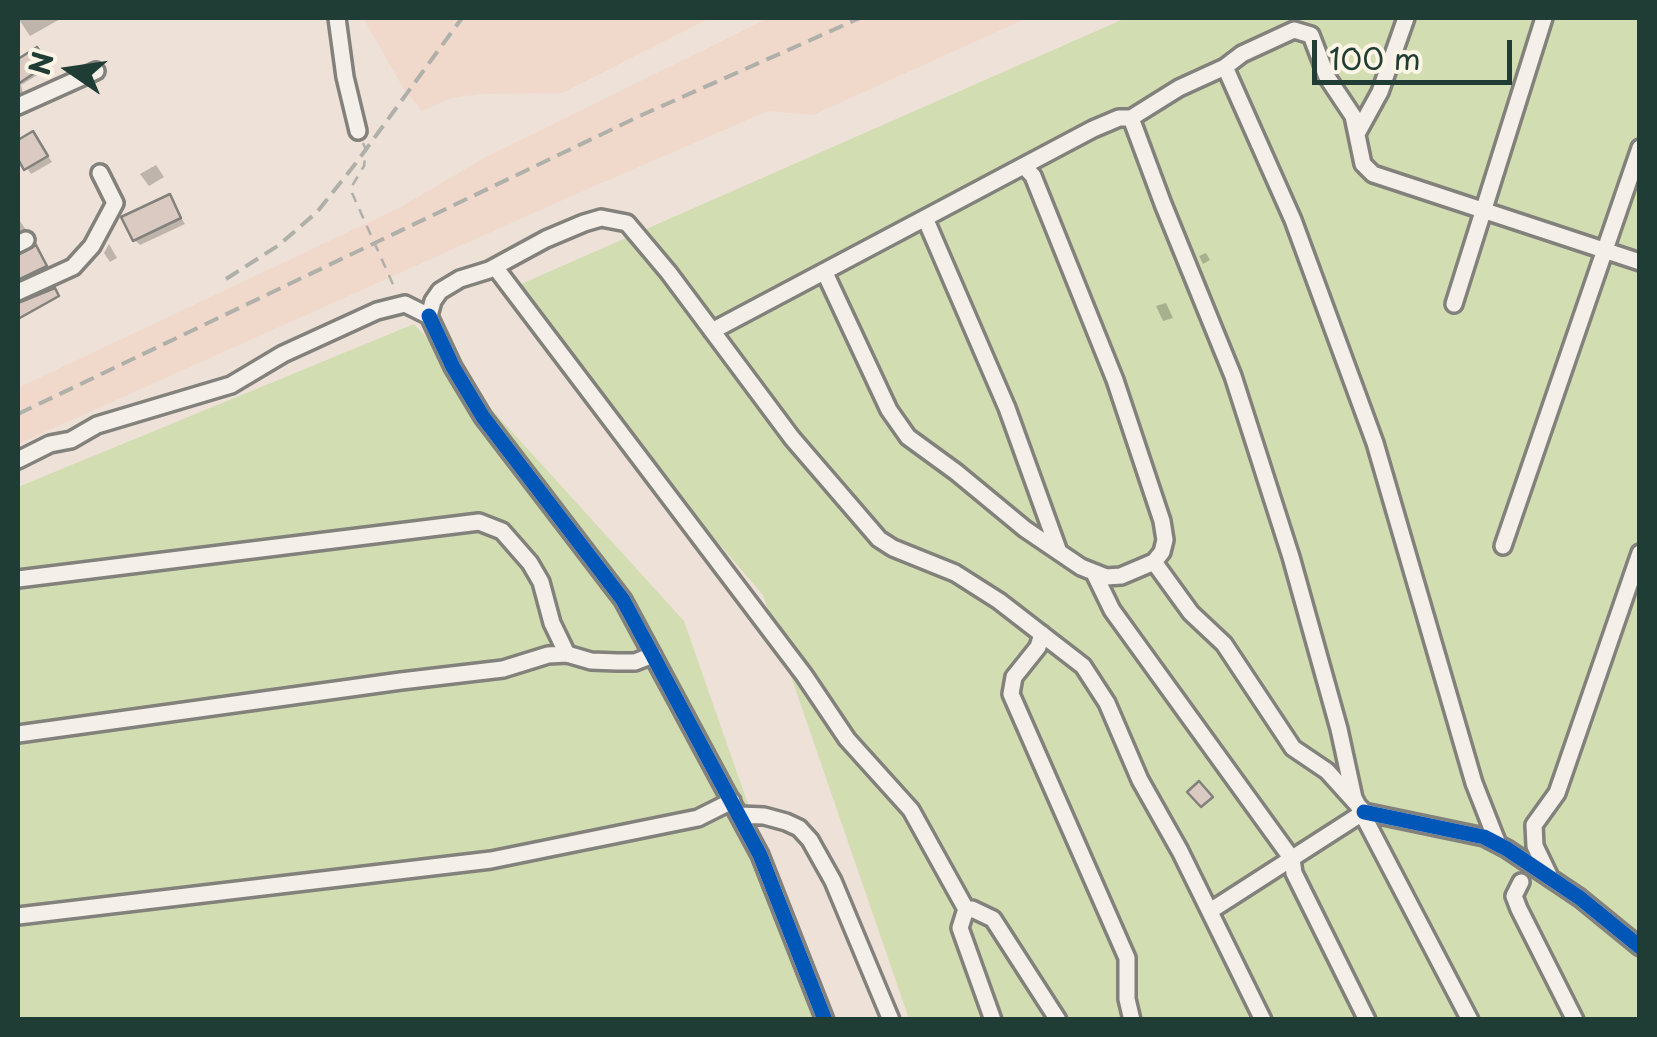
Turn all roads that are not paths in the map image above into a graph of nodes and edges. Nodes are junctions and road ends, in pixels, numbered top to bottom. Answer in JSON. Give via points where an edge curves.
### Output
{"nodes":[{"id":1,"x":336,"y":18,"type":"edge"},
{"id":2,"x":1406,"y":18,"type":"edge"},
{"id":3,"x":1544,"y":18,"type":"edge"},
{"id":4,"x":1225,"y":67,"type":"junction"},
{"id":5,"x":96,"y":71,"type":"dead end"},
{"id":6,"x":18,"y":106,"type":"edge"},
{"id":7,"x":1131,"y":118,"type":"junction"},
{"id":8,"x":358,"y":131,"type":"road end"},
{"id":9,"x":1358,"y":132,"type":"junction"},
{"id":10,"x":1640,"y":148,"type":"edge"},
{"id":11,"x":1026,"y":167,"type":"junction"},
{"id":12,"x":100,"y":173,"type":"dead end"},
{"id":13,"x":1482,"y":210,"type":"junction"},
{"id":14,"x":925,"y":218,"type":"junction"},
{"id":15,"x":1604,"y":250,"type":"junction"},
{"id":16,"x":1640,"y":262,"type":"edge"},
{"id":17,"x":495,"y":267,"type":"junction"},
{"id":18,"x":825,"y":273,"type":"junction"},
{"id":19,"x":18,"y":292,"type":"edge"},
{"id":20,"x":1454,"y":304,"type":"dead end"},
{"id":21,"x":429,"y":316,"type":"junction"},
{"id":22,"x":712,"y":330,"type":"junction"},
{"id":23,"x":18,"y":460,"type":"edge"},
{"id":24,"x":1504,"y":546,"type":"dead end"},
{"id":25,"x":1058,"y":552,"type":"junction"},
{"id":26,"x":1640,"y":553,"type":"edge"},
{"id":27,"x":1154,"y":562,"type":"junction"},
{"id":28,"x":1094,"y":572,"type":"junction"},
{"id":29,"x":18,"y":579,"type":"edge"},
{"id":30,"x":1042,"y":634,"type":"junction"},
{"id":31,"x":566,"y":654,"type":"junction"},
{"id":32,"x":652,"y":655,"type":"junction"},
{"id":33,"x":18,"y":734,"type":"edge"},
{"id":34,"x":736,"y":808,"type":"junction"},
{"id":35,"x":1364,"y":812,"type":"junction"},
{"id":36,"x":1498,"y":844,"type":"junction"},
{"id":37,"x":1292,"y":858,"type":"junction"},
{"id":38,"x":1550,"y":878,"type":"junction"},
{"id":39,"x":1521,"y":882,"type":"dead end"},
{"id":40,"x":967,"y":911,"type":"junction"},
{"id":41,"x":1210,"y":911,"type":"junction"},
{"id":42,"x":18,"y":916,"type":"edge"},
{"id":43,"x":1640,"y":947,"type":"edge"},
{"id":44,"x":825,"y":1020,"type":"edge"},
{"id":45,"x":891,"y":1020,"type":"edge"},
{"id":46,"x":993,"y":1020,"type":"edge"},
{"id":47,"x":1058,"y":1020,"type":"edge"},
{"id":48,"x":1132,"y":1020,"type":"edge"},
{"id":49,"x":1263,"y":1020,"type":"edge"},
{"id":50,"x":1367,"y":1020,"type":"edge"},
{"id":51,"x":1470,"y":1020,"type":"edge"},
{"id":52,"x":1575,"y":1020,"type":"edge"}],
"edges":[{"from":1,"to":8,"type":"street"},
{"from":2,"to":9,"type":"street"},
{"from":3,"to":13,"type":"street"},
{"from":4,"to":7,"type":"street"},
{"from":4,"to":9,"type":"street","via":[[1294,30],[1304,31]]},
{"from":4,"to":36,"type":"street","via":[[1293,220],[1375,443],[1474,783]]},
{"from":5,"to":6,"type":"street"},
{"from":7,"to":11,"type":"street","via":[[1093,129]]},
{"from":7,"to":35,"type":"street","via":[[1234,376],[1291,557],[1354,798]]},
{"from":9,"to":13,"type":"street","via":[[1362,164],[1373,174]]},
{"from":10,"to":15,"type":"street"},
{"from":11,"to":14,"type":"street"},
{"from":11,"to":27,"type":"street","via":[[1115,380],[1162,521],[1165,540]]},
{"from":12,"to":19,"type":"street","via":[[115,209],[92,246],[74,267]]},
{"from":13,"to":15,"type":"street"},
{"from":13,"to":20,"type":"street"},
{"from":14,"to":18,"type":"street"},
{"from":14,"to":25,"type":"street","via":[[1008,408]]},
{"from":15,"to":16,"type":"street"},
{"from":15,"to":24,"type":"street"},
{"from":17,"to":21,"type":"street","via":[[440,292]]},
{"from":17,"to":22,"type":"street","via":[[584,222],[616,220],[642,241]]},
{"from":17,"to":40,"type":"street","via":[[848,740],[911,810]]},
{"from":18,"to":22,"type":"street"},
{"from":18,"to":25,"type":"street","via":[[908,437]]},
{"from":21,"to":23,"type":"street","via":[[405,304],[377,312],[231,385],[97,425]]},
{"from":21,"to":32,"type":"street","via":[[482,417],[623,600]]},
{"from":22,"to":30,"type":"street","via":[[879,539],[955,573]]},
{"from":25,"to":28,"type":"street"},
{"from":26,"to":38,"type":"street","via":[[1557,793],[1534,825],[1535,846]]},
{"from":27,"to":28,"type":"street","via":[[1121,576]]},
{"from":27,"to":35,"type":"street","via":[[1224,644],[1293,748],[1328,771]]},
{"from":28,"to":37,"type":"street","via":[[1112,610]]},
{"from":29,"to":31,"type":"street","via":[[479,522],[502,531],[530,563]]},
{"from":30,"to":41,"type":"street","via":[[1083,666],[1107,703]]},
{"from":30,"to":48,"type":"street","via":[[1014,677],[1011,694],[1126,958]]},
{"from":31,"to":32,"type":"street","via":[[616,662]]},
{"from":31,"to":33,"type":"street","via":[[504,670]]},
{"from":32,"to":34,"type":"street"},
{"from":34,"to":42,"type":"street","via":[[490,860]]},
{"from":34,"to":44,"type":"street"},
{"from":34,"to":45,"type":"street","via":[[786,822],[810,840]]},
{"from":35,"to":36,"type":"street"},
{"from":35,"to":37,"type":"street"},
{"from":35,"to":51,"type":"street"},
{"from":36,"to":38,"type":"street"},
{"from":37,"to":41,"type":"street"},
{"from":37,"to":50,"type":"street"},
{"from":38,"to":43,"type":"street"},
{"from":39,"to":52,"type":"street","via":[[1514,896],[1518,909]]},
{"from":40,"to":46,"type":"street","via":[[963,944]]},
{"from":40,"to":47,"type":"street","via":[[993,918]]},
{"from":41,"to":49,"type":"street"}]}
